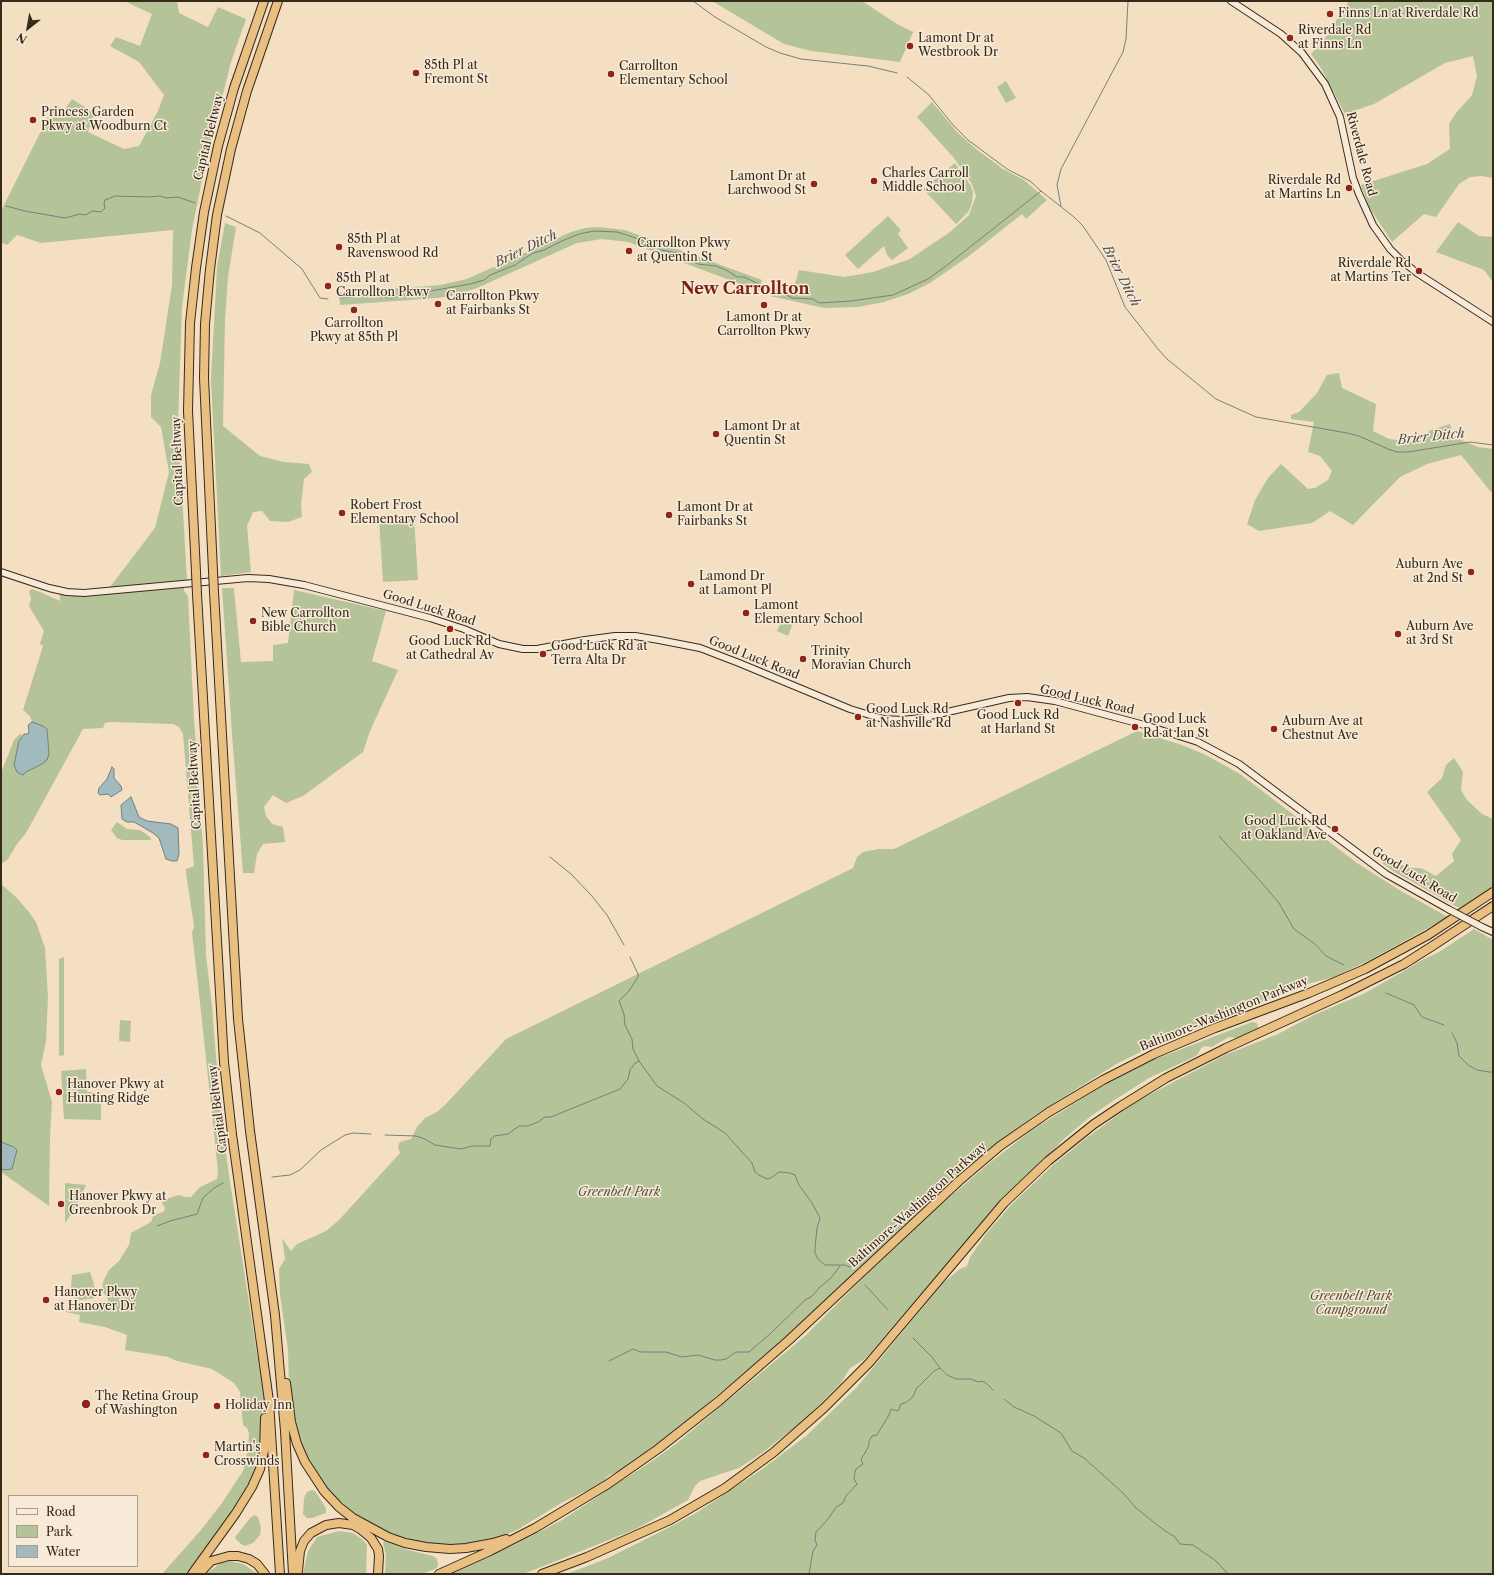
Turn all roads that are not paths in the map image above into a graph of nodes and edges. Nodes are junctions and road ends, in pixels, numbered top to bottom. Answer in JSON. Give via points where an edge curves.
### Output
{"nodes":[{"id":1,"x":264,"y":1,"type":"edge"},
{"id":2,"x":278,"y":1,"type":"edge"},
{"id":3,"x":1231,"y":1,"type":"edge"},
{"id":4,"x":1493,"y":322,"type":"edge"},
{"id":5,"x":1,"y":572,"type":"edge"},
{"id":6,"x":1493,"y":892,"type":"edge"},
{"id":7,"x":1493,"y":906,"type":"edge"},
{"id":8,"x":1493,"y":932,"type":"edge"},
{"id":9,"x":275,"y":1315,"type":"junction"},
{"id":10,"x":265,"y":1370,"type":"junction"},
{"id":11,"x":548,"y":1519,"type":"junction"},
{"id":12,"x":560,"y":1569,"type":"junction"},
{"id":13,"x":193,"y":1574,"type":"edge"},
{"id":14,"x":265,"y":1574,"type":"edge"},
{"id":15,"x":280,"y":1574,"type":"edge"},
{"id":16,"x":293,"y":1574,"type":"edge"},
{"id":17,"x":297,"y":1574,"type":"edge"},
{"id":18,"x":378,"y":1574,"type":"edge"},
{"id":19,"x":439,"y":1574,"type":"edge"},
{"id":20,"x":542,"y":1574,"type":"edge"},
{"id":21,"x":546,"y":1574,"type":"edge"}],
"edges":[{"from":1,"to":10,"type":"highway","name":"Capital Beltway","bridge":true,"via":[[234,88],[204,212],[190,323],[188,412],[224,1062]]},
{"from":2,"to":9,"type":"highway","name":"Capital Beltway","bridge":true,"via":[[247,91],[231,149],[218,214],[205,324],[204,378],[240,1033],[249,1124]]},
{"from":3,"to":4,"type":"main road","name":"Riverdale Road","via":[[1286,38],[1302,53],[1325,84],[1340,117],[1357,190],[1373,225],[1390,249],[1417,273]]},
{"from":5,"to":8,"type":"main road","name":"Good Luck Road","bridge":true,"via":[[49,588],[84,593],[248,578],[284,581],[430,618],[499,644],[523,649],[615,636],[635,636],[700,648],[850,709],[883,719],[921,718],[1009,698],[1027,697],[1056,701],[1198,742],[1239,764],[1381,870],[1412,890]]},
{"from":6,"to":11,"type":"highway","name":"Baltimore-Washington Parkway","via":[[1428,935],[1365,969],[1154,1054],[1049,1112],[1000,1146],[959,1181],[804,1326],[719,1401],[636,1465]]},
{"from":7,"to":12,"type":"highway","via":[[1404,964],[1173,1074],[1094,1124],[1048,1161],[1004,1203],[869,1362],[824,1408],[774,1452],[725,1488],[670,1520]]},
{"from":9,"to":11,"type":"highway","via":[[291,1422],[298,1448],[317,1482],[331,1499],[353,1518],[396,1540],[416,1546],[450,1549],[492,1543]]},
{"from":9,"to":16,"type":"highway","name":"Capital Beltway"},
{"from":10,"to":13,"type":"highway","via":[[266,1442],[256,1478],[243,1504]]},
{"from":10,"to":15,"type":"highway","name":"Capital Beltway"},
{"from":11,"to":19,"type":"highway","name":"Baltimore-Washington Parkway","via":[[512,1540]]},
{"from":12,"to":20,"type":"highway"},
{"from":12,"to":21,"type":"highway"},
{"from":13,"to":14,"type":"highway","via":[[211,1561],[228,1556],[249,1560],[257,1564]]},
{"from":17,"to":18,"type":"highway","via":[[298,1556],[307,1537],[320,1527],[339,1523],[353,1525],[371,1538],[380,1556]]}]}
